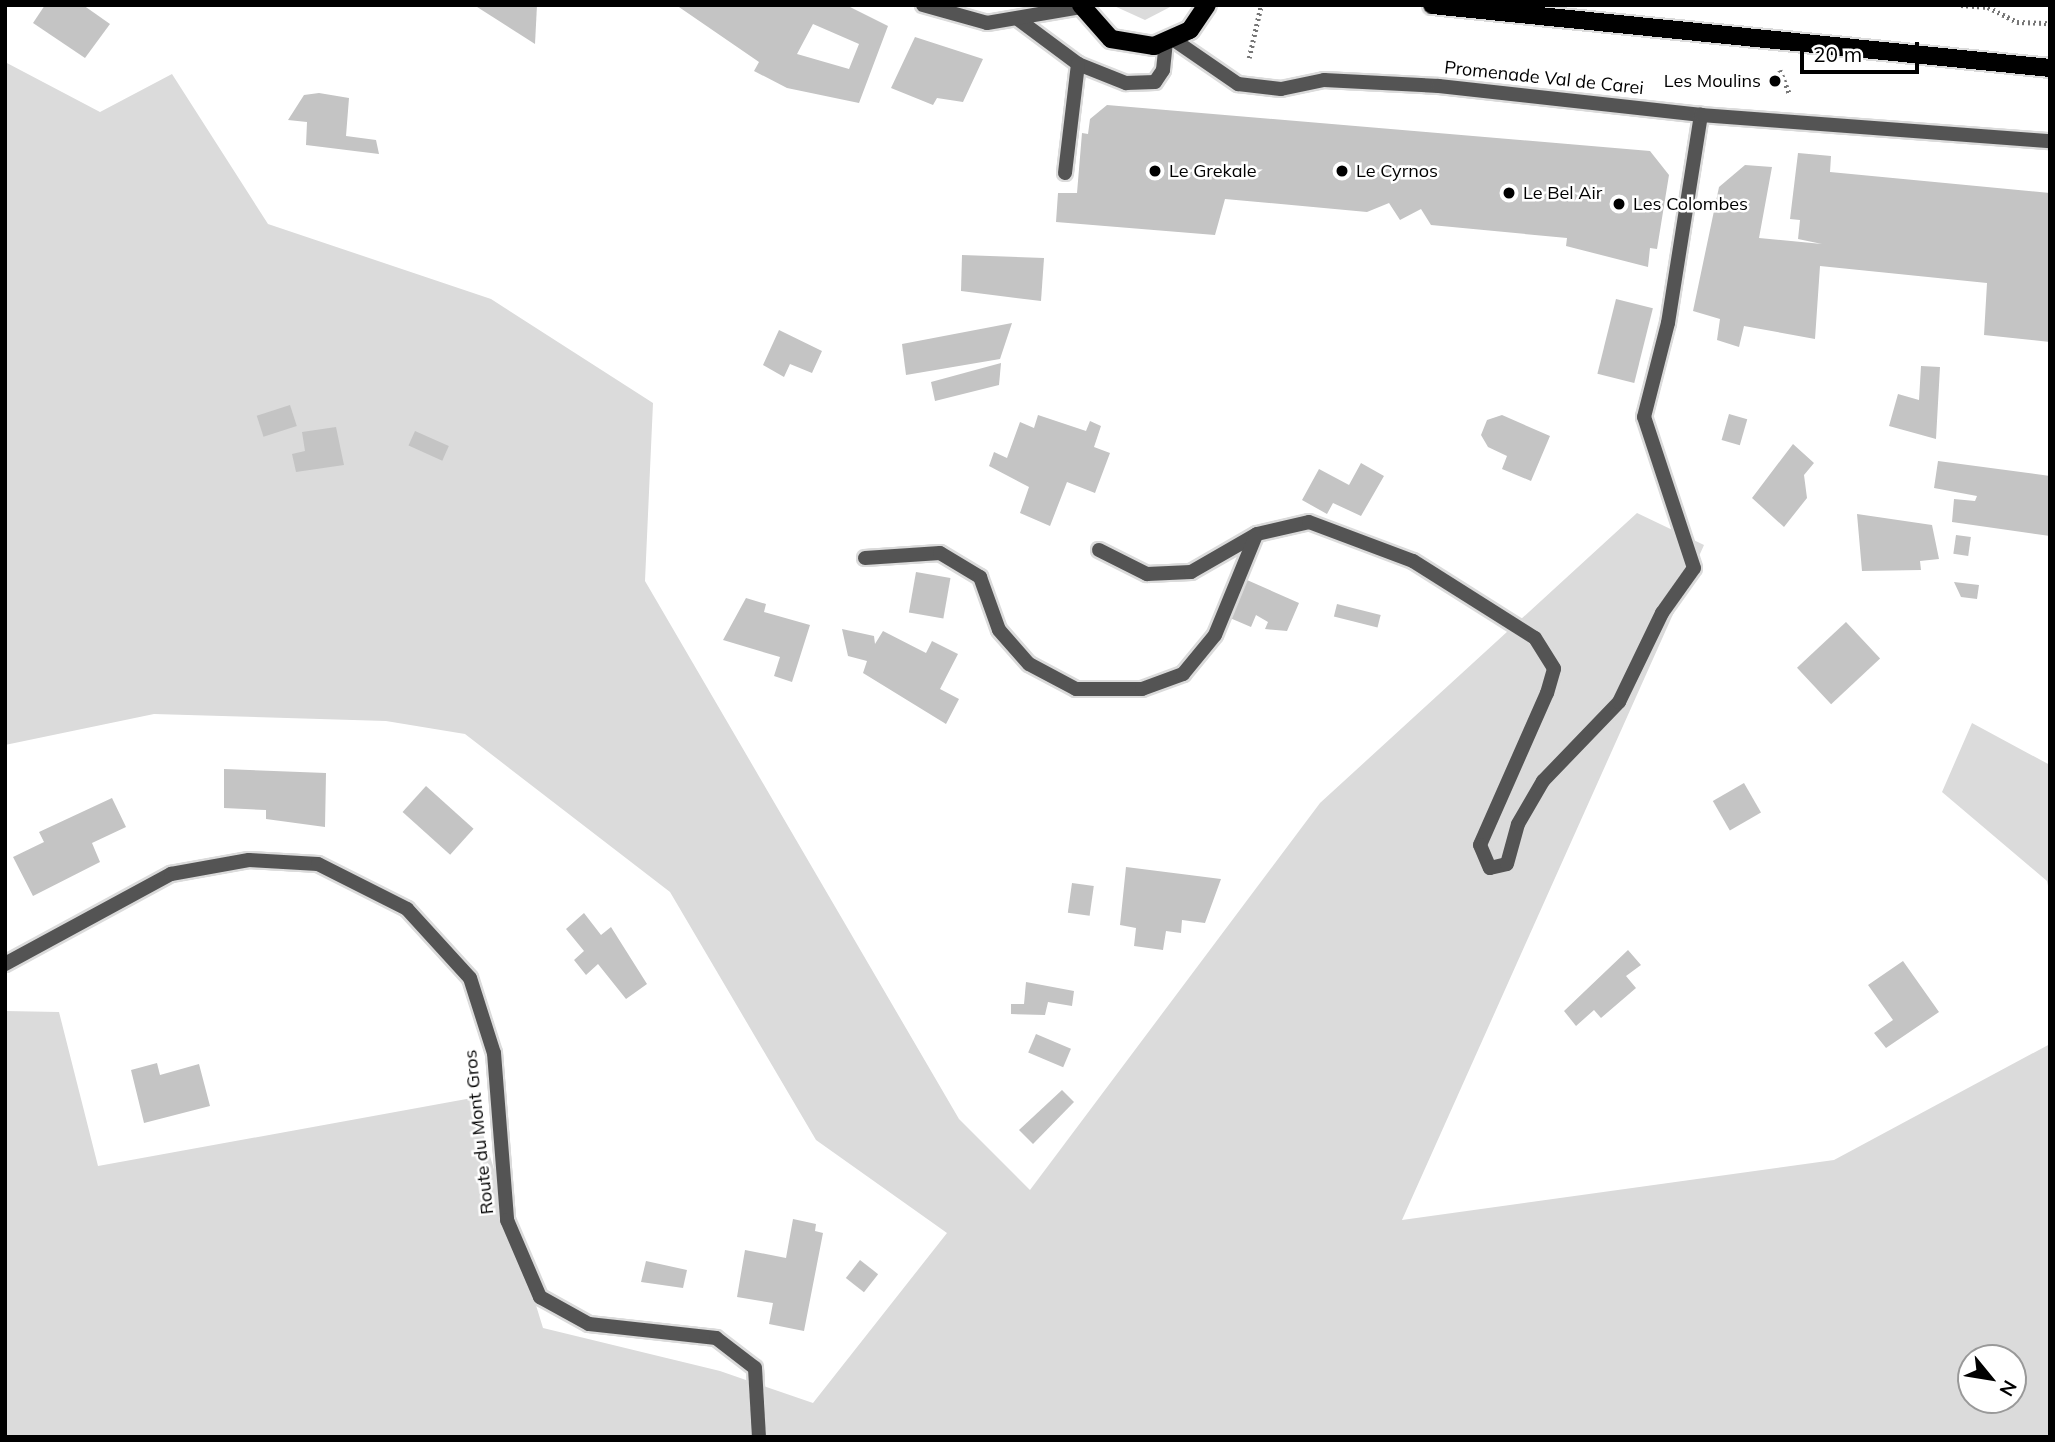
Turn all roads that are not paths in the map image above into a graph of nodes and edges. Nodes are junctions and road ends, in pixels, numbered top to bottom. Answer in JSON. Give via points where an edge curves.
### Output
{"nodes":[{"id":1,"x":923,"y":5,"type":"edge"},
{"id":2,"x":1207,"y":5,"type":"edge"},
{"id":3,"x":1432,"y":5,"type":"edge"},
{"id":4,"x":1081,"y":6,"type":"edge"},
{"id":5,"x":1019,"y":20,"type":"junction"},
{"id":6,"x":1170,"y":41,"type":"junction"},
{"id":7,"x":1077,"y":64,"type":"junction"},
{"id":8,"x":2050,"y":68,"type":"edge"},
{"id":9,"x":1701,"y":115,"type":"junction"},
{"id":10,"x":2050,"y":141,"type":"edge"},
{"id":11,"x":1065,"y":173,"type":"dead end"},
{"id":12,"x":1257,"y":534,"type":"junction"},
{"id":13,"x":1099,"y":550,"type":"dead end"},
{"id":14,"x":865,"y":558,"type":"dead end"},
{"id":15,"x":5,"y":964,"type":"edge"},
{"id":16,"x":759,"y":1437,"type":"edge"}],
"edges":[{"from":1,"to":5,"type":"street","via":[[987,23]]},
{"from":2,"to":6,"type":"main road"},
{"from":3,"to":8,"type":"main road"},
{"from":4,"to":5,"type":"street"},
{"from":4,"to":6,"type":"main road","via":[[1111,39],[1132,46]]},
{"from":5,"to":7,"type":"street"},
{"from":6,"to":7,"type":"street","via":[[1154,82],[1126,83]]},
{"from":6,"to":9,"type":"street","name":"Promenade Val de Carei","via":[[1238,84],[1280,89],[1324,80],[1427,85]]},
{"from":7,"to":11,"type":"street"},
{"from":9,"to":10,"type":"street","name":"Promenade Val de Carei"},
{"from":9,"to":12,"type":"street","via":[[1668,323],[1644,417],[1694,568],[1662,613],[1619,702],[1543,781],[1518,824],[1507,864],[1490,868],[1480,845],[1554,668],[1535,638],[1400,556],[1309,522]]},
{"from":12,"to":13,"type":"street","via":[[1191,572],[1147,574]]},
{"from":12,"to":14,"type":"street","via":[[1214,635],[1183,674],[1142,689],[1076,689],[1029,664],[999,630],[980,577],[940,553]]},
{"from":15,"to":16,"type":"street","name":"Route du Mont Gros","via":[[171,874],[249,860],[318,864],[407,909],[470,978],[494,1053],[507,1220],[540,1297],[590,1324],[716,1338],[755,1368]]}]}
